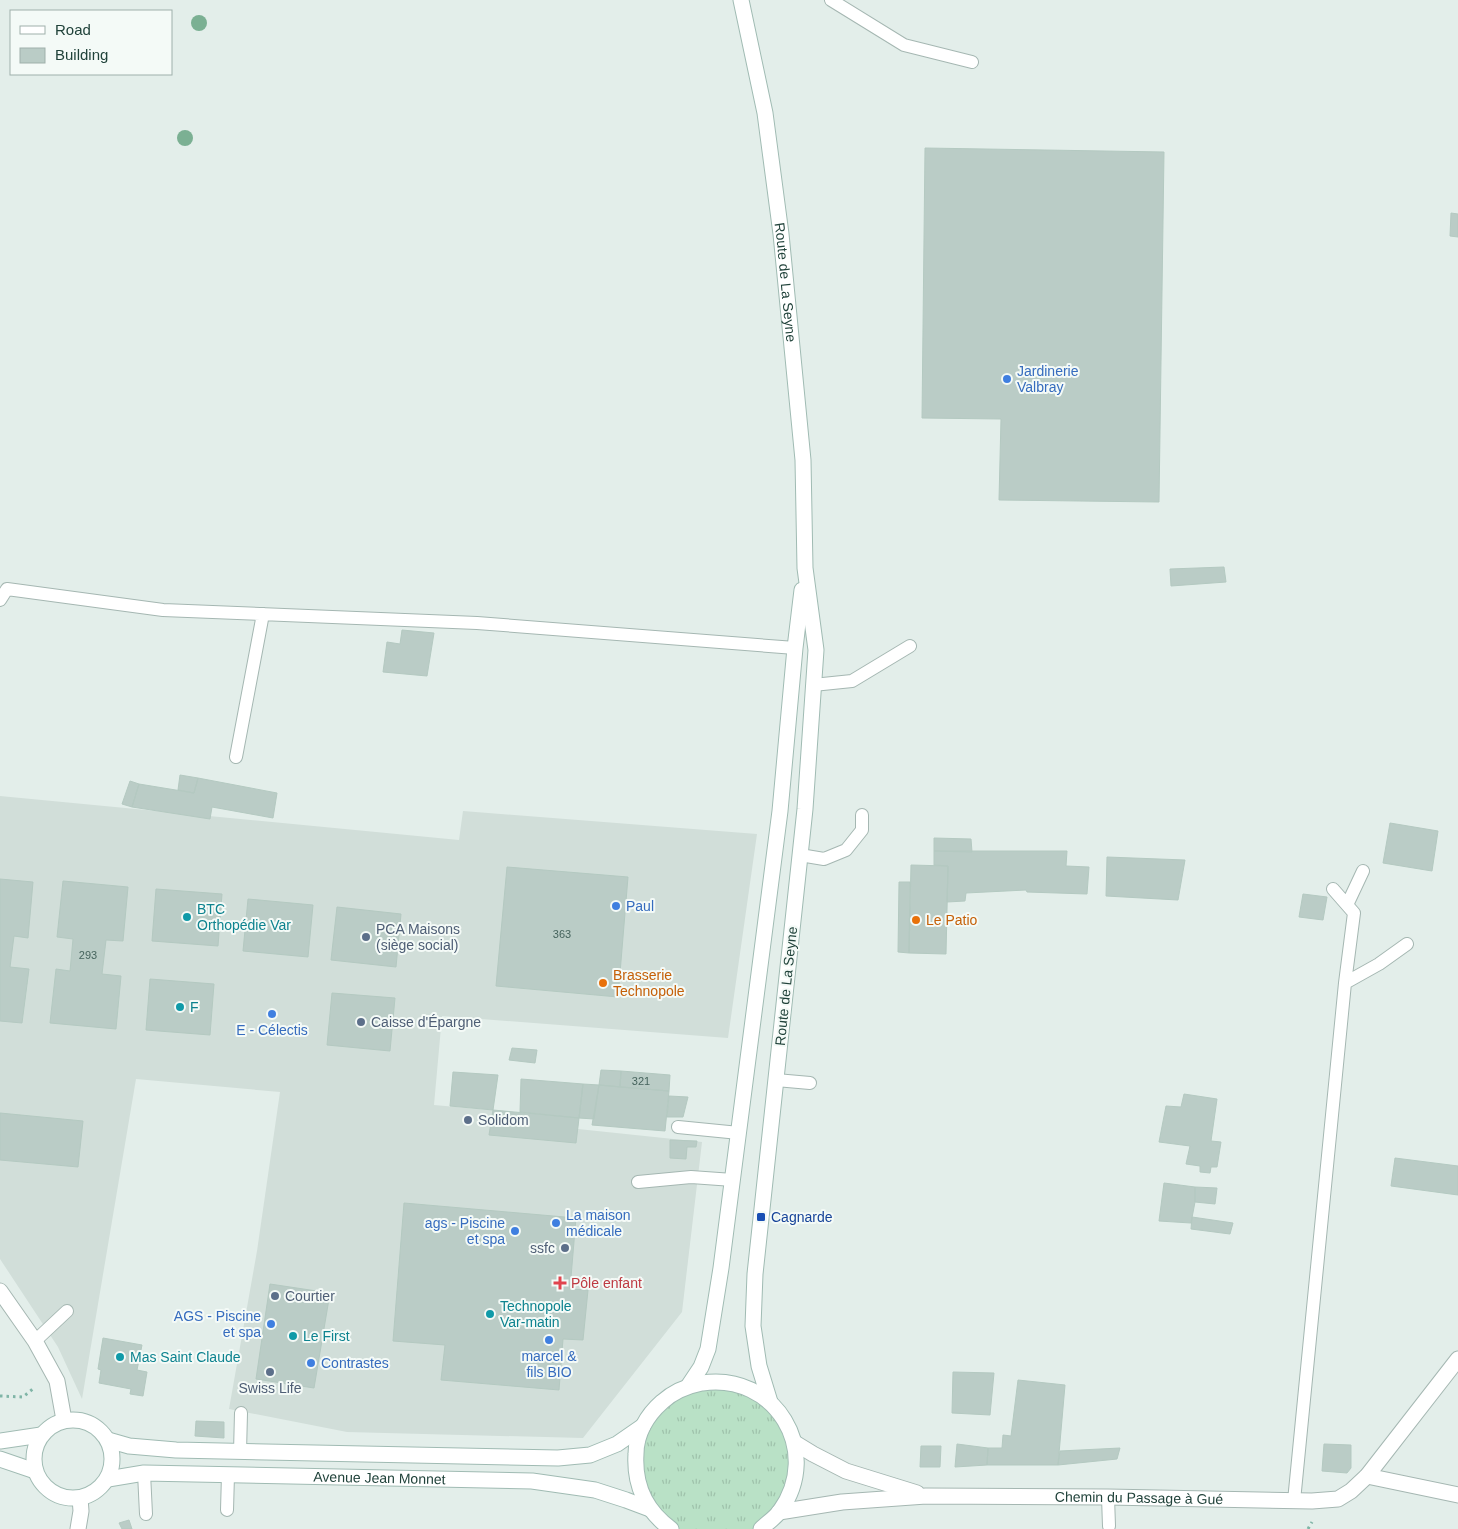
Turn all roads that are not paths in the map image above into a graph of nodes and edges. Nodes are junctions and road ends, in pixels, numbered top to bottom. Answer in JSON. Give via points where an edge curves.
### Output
{"nodes":[{"id":1,"x":741,"y":0,"type":"edge"},
{"id":2,"x":831,"y":0,"type":"edge"},
{"id":3,"x":972,"y":62,"type":"dead end"},
{"id":4,"x":805,"y":568,"type":"junction"},
{"id":5,"x":0,"y":600,"type":"edge"},
{"id":6,"x":263,"y":614,"type":"junction"},
{"id":7,"x":910,"y":646,"type":"dead end"},
{"id":8,"x":794,"y":648,"type":"junction"},
{"id":9,"x":814,"y":685,"type":"junction"},
{"id":10,"x":236,"y":757,"type":"dead end"},
{"id":11,"x":862,"y":815,"type":"dead end"},
{"id":12,"x":800,"y":855,"type":"junction"},
{"id":13,"x":1363,"y":871,"type":"dead end"},
{"id":14,"x":1333,"y":889,"type":"dead end"},
{"id":15,"x":1347,"y":905,"type":"junction"},
{"id":16,"x":1407,"y":944,"type":"dead end"},
{"id":17,"x":1345,"y":983,"type":"junction"},
{"id":18,"x":776,"y":1080,"type":"junction"},
{"id":19,"x":810,"y":1083,"type":"dead end"},
{"id":20,"x":678,"y":1127,"type":"dead end"},
{"id":21,"x":739,"y":1133,"type":"junction"},
{"id":22,"x":732,"y":1180,"type":"junction"},
{"id":23,"x":638,"y":1182,"type":"dead end"},
{"id":24,"x":0,"y":1291,"type":"edge"},
{"id":25,"x":67,"y":1312,"type":"dead end"},
{"id":26,"x":34,"y":1341,"type":"junction"},
{"id":27,"x":1458,"y":1359,"type":"edge"},
{"id":28,"x":689,"y":1385,"type":"junction"},
{"id":29,"x":770,"y":1402,"type":"junction"},
{"id":30,"x":241,"y":1413,"type":"dead end"},
{"id":31,"x":64,"y":1420,"type":"junction"},
{"id":32,"x":643,"y":1426,"type":"junction"},
{"id":33,"x":41,"y":1435,"type":"junction"},
{"id":34,"x":108,"y":1440,"type":"junction"},
{"id":35,"x":0,"y":1442,"type":"edge"},
{"id":36,"x":795,"y":1443,"type":"junction"},
{"id":37,"x":240,"y":1452,"type":"junction"},
{"id":38,"x":0,"y":1459,"type":"edge"},
{"id":39,"x":35,"y":1471,"type":"junction"},
{"id":40,"x":144,"y":1473,"type":"junction"},
{"id":41,"x":228,"y":1476,"type":"junction"},
{"id":42,"x":1367,"y":1476,"type":"junction"},
{"id":43,"x":108,"y":1479,"type":"junction"},
{"id":44,"x":1458,"y":1495,"type":"edge"},
{"id":45,"x":926,"y":1496,"type":"junction"},
{"id":46,"x":1108,"y":1497,"type":"junction"},
{"id":47,"x":80,"y":1498,"type":"junction"},
{"id":48,"x":1294,"y":1501,"type":"junction"},
{"id":49,"x":227,"y":1510,"type":"dead end"},
{"id":50,"x":650,"y":1510,"type":"junction"},
{"id":51,"x":779,"y":1512,"type":"junction"},
{"id":52,"x":146,"y":1514,"type":"dead end"},
{"id":53,"x":1108,"y":1526,"type":"dead end"},
{"id":54,"x":78,"y":1529,"type":"edge"},
{"id":55,"x":671,"y":1529,"type":"edge"},
{"id":56,"x":761,"y":1529,"type":"edge"}],
"edges":[{"from":1,"to":4,"type":"main road","name":"Route de La Seyne","via":[[765,113],[781,234],[803,460]]},
{"from":2,"to":3,"type":"lane","via":[[904,45]]},
{"from":4,"to":8,"type":"main road","name":"Route de La Seyne"},
{"from":4,"to":9,"type":"main road","name":"Route de La Seyne","via":[[816,650]]},
{"from":5,"to":6,"type":"lane","via":[[7,589],[163,610]]},
{"from":6,"to":8,"type":"lane","via":[[477,623]]},
{"from":6,"to":10,"type":"lane"},
{"from":7,"to":9,"type":"lane","via":[[852,681]]},
{"from":8,"to":21,"type":"main road","name":"Route de La Seyne","via":[[780,811]]},
{"from":9,"to":12,"type":"main road","name":"Route de La Seyne"},
{"from":11,"to":12,"type":"lane","via":[[862,830],[846,850],[824,859]]},
{"from":12,"to":18,"type":"main road","name":"Route de La Seyne"},
{"from":13,"to":15,"type":"lane"},
{"from":14,"to":15,"type":"lane"},
{"from":15,"to":17,"type":"lane","via":[[1354,913]]},
{"from":16,"to":17,"type":"lane"},
{"from":17,"to":48,"type":"lane"},
{"from":18,"to":19,"type":"lane"},
{"from":18,"to":29,"type":"main road","name":"Route de La Seyne","via":[[755,1274],[754,1318],[759,1366]]},
{"from":20,"to":21,"type":"lane"},
{"from":21,"to":22,"type":"main road","name":"Route de La Seyne"},
{"from":22,"to":23,"type":"lane","via":[[691,1178]]},
{"from":22,"to":28,"type":"main road","name":"Route de La Seyne","via":[[708,1349]]},
{"from":24,"to":26,"type":"main road"},
{"from":25,"to":26,"type":"lane"},
{"from":26,"to":31,"type":"main road","via":[[57,1381]]},
{"from":27,"to":42,"type":"main road"},
{"from":28,"to":29,"type":"main road","via":[[717,1381],[745,1386]]},
{"from":28,"to":32,"type":"main road","via":[[654,1409]]},
{"from":29,"to":36,"type":"main road","via":[[781,1413]]},
{"from":30,"to":37,"type":"lane"},
{"from":31,"to":33,"type":"main road","via":[[50,1426]]},
{"from":31,"to":34,"type":"main road","name":"Avenue Jean Monnet","via":[[88,1422]]},
{"from":32,"to":37,"type":"main road","name":"Avenue Jean Monnet","via":[[617,1444],[590,1455],[558,1458]]},
{"from":32,"to":50,"type":"main road","via":[[636,1447],[635,1468],[640,1490]]},
{"from":33,"to":35,"type":"main road"},
{"from":33,"to":39,"type":"main road","via":[[36,1446]]},
{"from":34,"to":37,"type":"main road","name":"Avenue Jean Monnet","via":[[129,1446]]},
{"from":34,"to":43,"type":"main road","via":[[112,1466]]},
{"from":36,"to":45,"type":"main road","name":"Chemin du Passage à Gué","via":[[846,1471]]},
{"from":36,"to":51,"type":"main road","via":[[797,1467],[792,1491]]},
{"from":38,"to":39,"type":"main road"},
{"from":39,"to":47,"type":"main road","via":[[50,1491]]},
{"from":40,"to":41,"type":"main road","name":"Avenue Jean Monnet"},
{"from":40,"to":43,"type":"main road","name":"Avenue Jean Monnet"},
{"from":40,"to":52,"type":"lane"},
{"from":41,"to":49,"type":"lane"},
{"from":41,"to":50,"type":"main road","name":"Avenue Jean Monnet","via":[[532,1481],[596,1490]]},
{"from":42,"to":44,"type":"main road"},
{"from":42,"to":48,"type":"main road","name":"Chemin du Passage à Gué","via":[[1338,1499]]},
{"from":43,"to":47,"type":"main road","name":"Avenue Jean Monnet","via":[[98,1489]]},
{"from":45,"to":46,"type":"main road","name":"Chemin du Passage à Gué"},
{"from":45,"to":51,"type":"main road","name":"Chemin du Passage à Gué","via":[[842,1502]]},
{"from":46,"to":48,"type":"main road","name":"Chemin du Passage à Gué"},
{"from":46,"to":53,"type":"lane"},
{"from":47,"to":54,"type":"main road"},
{"from":50,"to":55,"type":"main road"},
{"from":51,"to":56,"type":"main road"}]}
